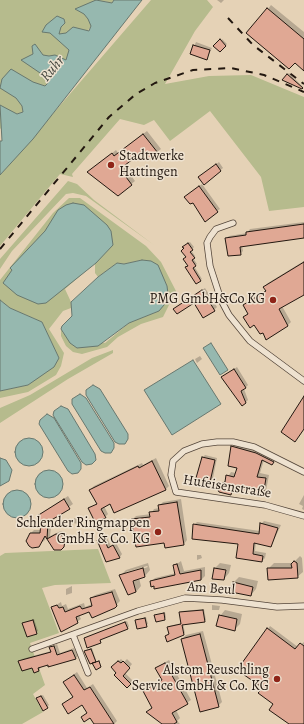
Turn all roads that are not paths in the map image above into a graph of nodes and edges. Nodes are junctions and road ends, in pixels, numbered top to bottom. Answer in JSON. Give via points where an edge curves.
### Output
{"nodes":[{"id":1,"x":233,"y":223,"type":"dead end"},
{"id":2,"x":304,"y":381,"type":"edge"},
{"id":3,"x":304,"y":472,"type":"edge"},
{"id":4,"x":304,"y":516,"type":"edge"},
{"id":5,"x":304,"y":606,"type":"edge"},
{"id":6,"x":73,"y":635,"type":"junction"},
{"id":7,"x":32,"y":649,"type":"dead end"},
{"id":8,"x":88,"y":673,"type":"dead end"}],
"edges":[{"from":1,"to":2,"type":"street","via":[[216,229],[208,244],[210,266],[221,300],[229,315],[250,341]]},
{"from":3,"to":4,"type":"street","name":"Hufeisenstraße","via":[[262,450],[233,442],[217,442],[202,444],[184,451],[173,461],[171,475],[176,492],[270,506]]},
{"from":5,"to":6,"type":"street","name":"Am Beul","via":[[277,608],[222,600],[185,598],[138,610]]},
{"from":6,"to":7,"type":"street","name":"Am Beul"},
{"from":6,"to":8,"type":"street"}]}
